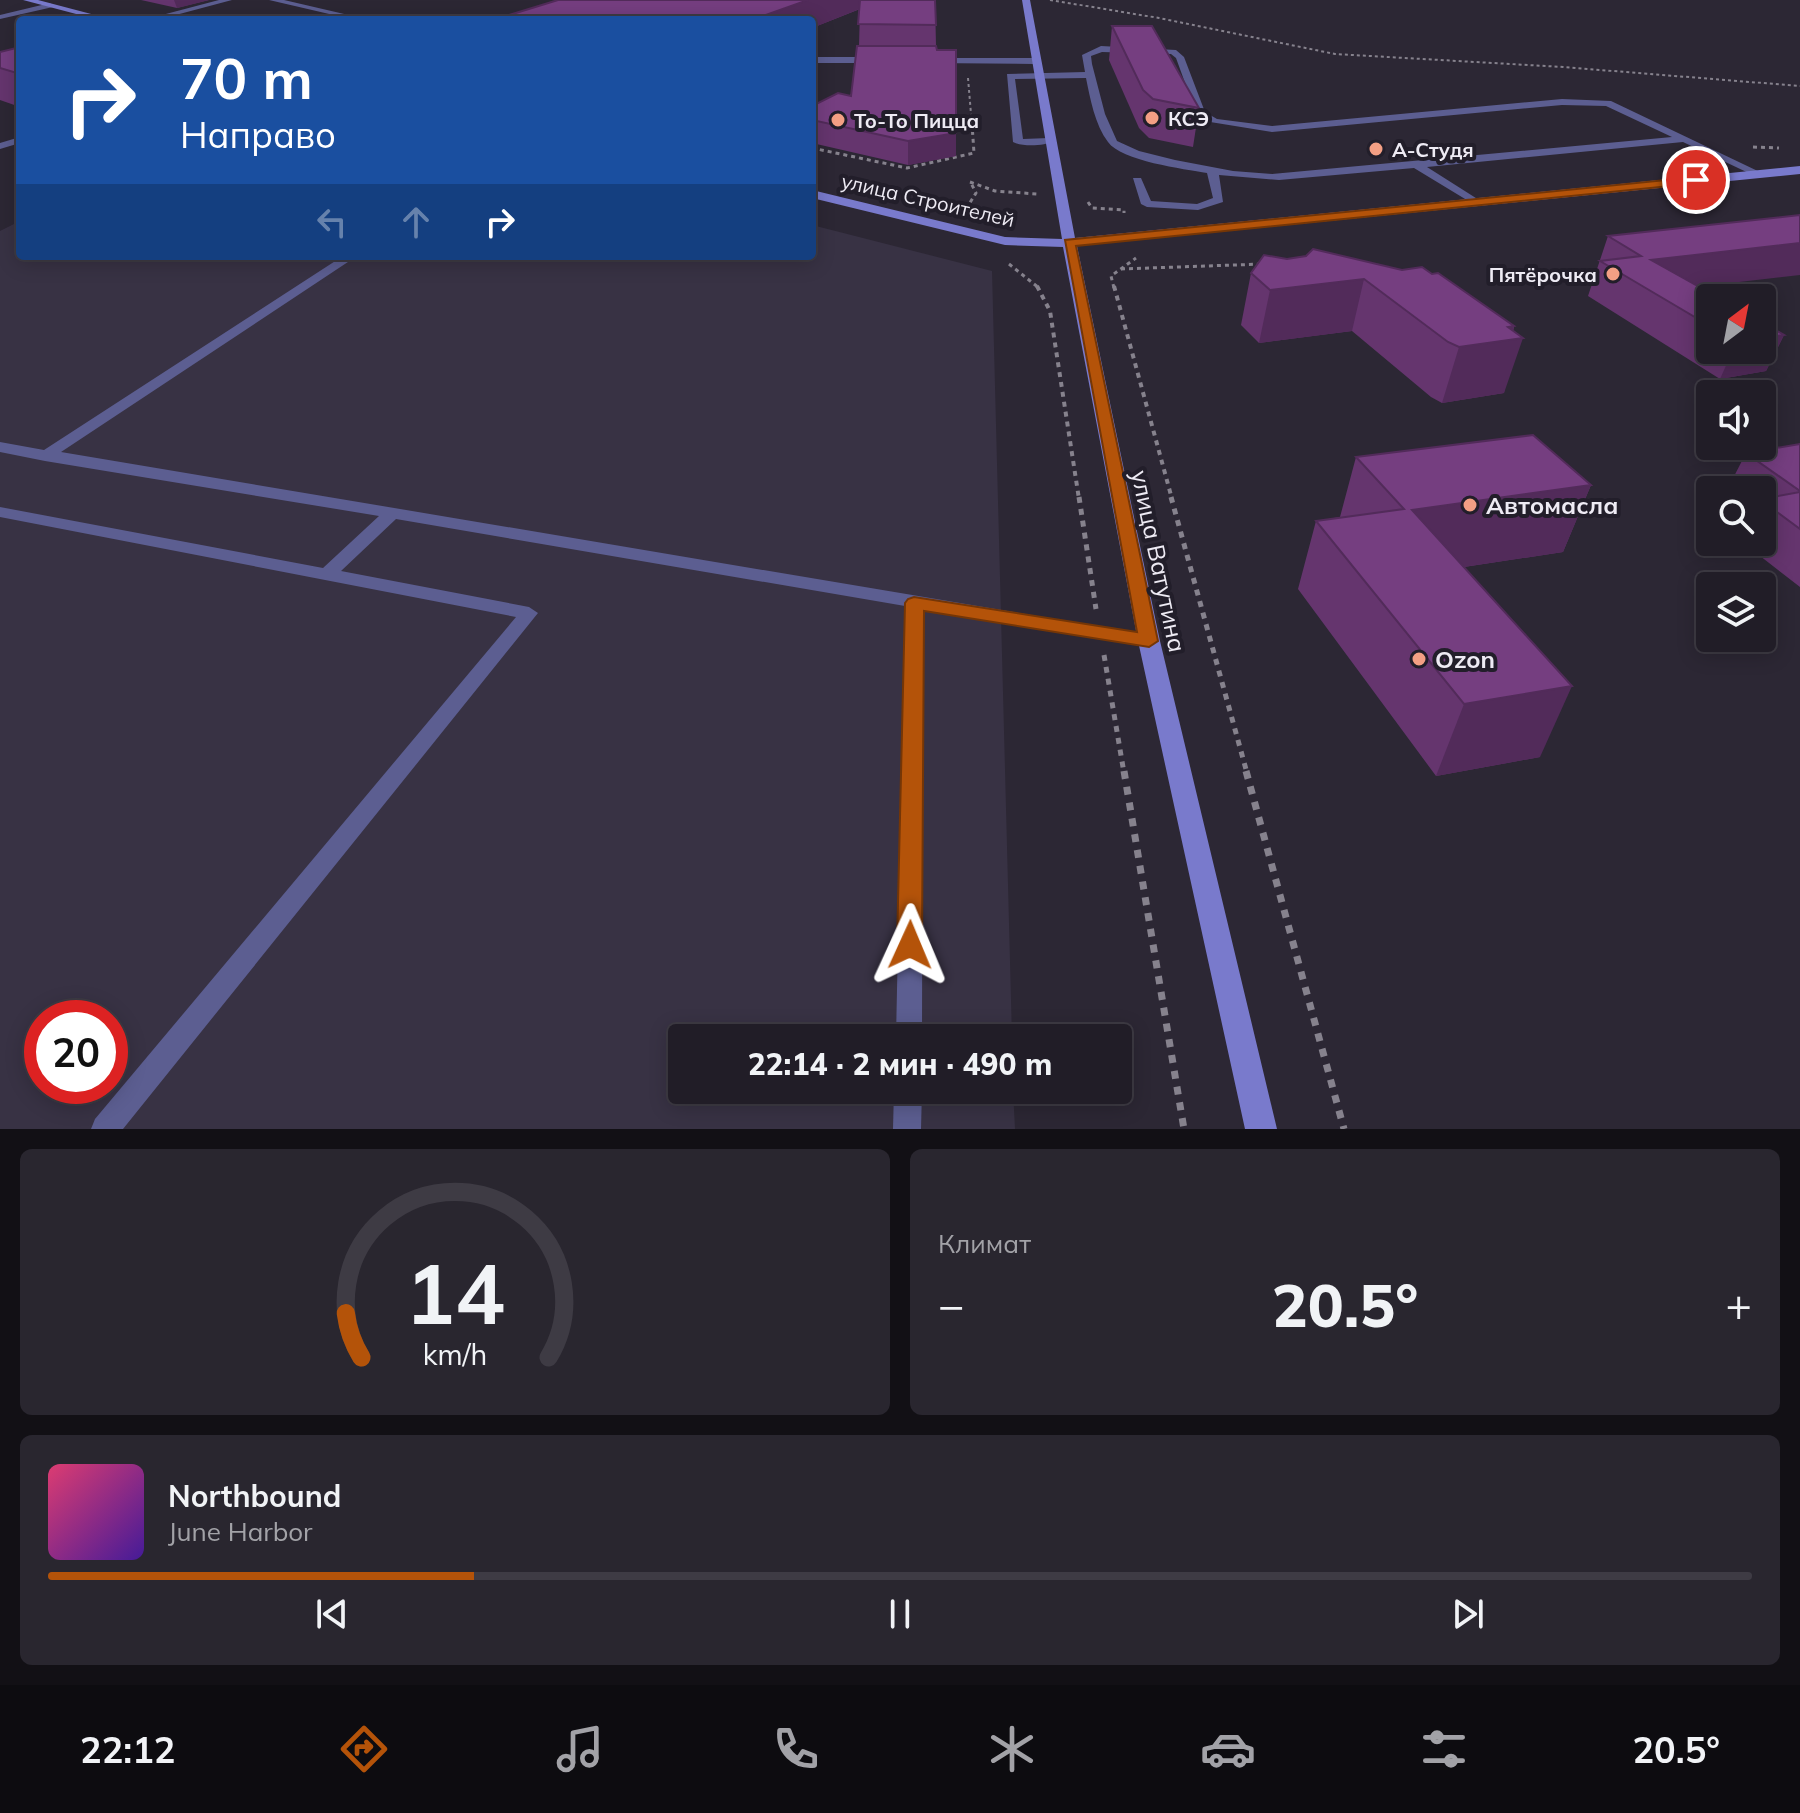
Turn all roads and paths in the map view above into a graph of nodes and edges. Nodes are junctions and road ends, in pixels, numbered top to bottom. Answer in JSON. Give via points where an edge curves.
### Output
{"nodes":[{"id":1,"x":27,"y":0,"type":"edge"},
{"id":2,"x":228,"y":0,"type":"edge"},
{"id":3,"x":273,"y":0,"type":"edge"},
{"id":4,"x":1026,"y":0,"type":"edge"},
{"id":5,"x":1050,"y":0,"type":"edge"},
{"id":6,"x":50,"y":5,"type":"junction"},
{"id":7,"x":94,"y":16,"type":"edge"},
{"id":8,"x":163,"y":16,"type":"edge"},
{"id":9,"x":347,"y":16,"type":"edge"},
{"id":10,"x":0,"y":17,"type":"edge"},
{"id":11,"x":816,"y":60,"type":"edge"},
{"id":12,"x":890,"y":61,"type":"edge"},
{"id":13,"x":921,"y":61,"type":"edge"},
{"id":14,"x":967,"y":61,"type":"junction"},
{"id":15,"x":1034,"y":61,"type":"junction"},
{"id":16,"x":1088,"y":75,"type":"junction"},
{"id":17,"x":1039,"y":76,"type":"junction"},
{"id":18,"x":1800,"y":86,"type":"edge"},
{"id":19,"x":1684,"y":139,"type":"junction"},
{"id":20,"x":1049,"y":141,"type":"junction"},
{"id":21,"x":816,"y":149,"type":"edge"},
{"id":22,"x":1416,"y":165,"type":"junction"},
{"id":23,"x":1212,"y":170,"type":"junction"},
{"id":24,"x":1800,"y":170,"type":"edge"},
{"id":25,"x":1759,"y":174,"type":"junction"},
{"id":26,"x":1137,"y":180,"type":"dead end"},
{"id":27,"x":1038,"y":194,"type":"dead end"},
{"id":28,"x":1081,"y":194,"type":"dead end"},
{"id":29,"x":816,"y":195,"type":"edge"},
{"id":30,"x":1475,"y":202,"type":"junction"},
{"id":31,"x":961,"y":218,"type":"dead end"},
{"id":32,"x":1132,"y":236,"type":"junction"},
{"id":33,"x":1069,"y":243,"type":"junction"},
{"id":34,"x":345,"y":260,"type":"edge"},
{"id":35,"x":1267,"y":264,"type":"edge"},
{"id":36,"x":1120,"y":269,"type":"junction"},
{"id":37,"x":0,"y":447,"type":"edge"},
{"id":38,"x":45,"y":456,"type":"junction"},
{"id":39,"x":0,"y":512,"type":"edge"},
{"id":40,"x":393,"y":513,"type":"junction"},
{"id":41,"x":326,"y":575,"type":"junction"},
{"id":42,"x":914,"y":603,"type":"junction"},
{"id":43,"x":1149,"y":641,"type":"junction"},
{"id":44,"x":909,"y":1024,"type":"edge"},
{"id":45,"x":908,"y":1104,"type":"edge"},
{"id":46,"x":105,"y":1129,"type":"edge"},
{"id":47,"x":907,"y":1129,"type":"edge"},
{"id":48,"x":1261,"y":1129,"type":"edge"},
{"id":49,"x":1344,"y":1129,"type":"edge"}],
"edges":[{"from":1,"to":6,"type":"street"},
{"from":2,"to":8,"type":"lane"},
{"from":3,"to":9,"type":"lane"},
{"from":4,"to":15,"type":"street","name":"улица Ватутина"},
{"from":5,"to":18,"type":"path","via":[[1335,54]]},
{"from":6,"to":7,"type":"street"},
{"from":6,"to":10,"type":"lane"},
{"from":11,"to":12,"type":"lane"},
{"from":13,"to":14,"type":"lane"},
{"from":14,"to":15,"type":"lane"},
{"from":14,"to":21,"type":"path","via":[[974,153],[907,168]]},
{"from":15,"to":17,"type":"street","name":"улица Ватутина"},
{"from":16,"to":17,"type":"lane"},
{"from":16,"to":19,"type":"lane","via":[[1086,55],[1093,50],[1173,52],[1207,119],[1256,128],[1584,101],[1608,103]]},
{"from":16,"to":23,"type":"lane","via":[[1113,144]]},
{"from":17,"to":20,"type":"street","name":"улица Ватутина"},
{"from":17,"to":20,"type":"lane","via":[[1010,76],[1018,142]]},
{"from":19,"to":22,"type":"lane"},
{"from":19,"to":25,"type":"lane"},
{"from":20,"to":33,"type":"street","name":"улица Ватутина"},
{"from":22,"to":23,"type":"lane","via":[[1269,177]]},
{"from":22,"to":30,"type":"lane"},
{"from":23,"to":26,"type":"lane","via":[[1219,200],[1198,207],[1147,204]]},
{"from":24,"to":25,"type":"street","name":"улица Строителей"},
{"from":25,"to":30,"type":"street","name":"улица Строителей"},
{"from":27,"to":31,"type":"path","via":[[995,191],[970,182],[976,193]]},
{"from":28,"to":32,"type":"path","via":[[1092,208],[1124,210]]},
{"from":29,"to":33,"type":"street","name":"улица Строителей","via":[[1005,241]]},
{"from":30,"to":32,"type":"street","name":"улица Строителей"},
{"from":32,"to":33,"type":"street","name":"улица Строителей"},
{"from":32,"to":36,"type":"path","via":[[1140,255]]},
{"from":33,"to":43,"type":"street","name":"улица Ватутина"},
{"from":34,"to":38,"type":"lane"},
{"from":35,"to":36,"type":"path"},
{"from":36,"to":49,"type":"path","via":[[1111,276]]},
{"from":37,"to":38,"type":"lane"},
{"from":38,"to":40,"type":"lane"},
{"from":39,"to":41,"type":"lane"},
{"from":40,"to":41,"type":"lane"},
{"from":40,"to":42,"type":"lane"},
{"from":41,"to":46,"type":"lane","via":[[529,613]]},
{"from":42,"to":43,"type":"lane"},
{"from":42,"to":44,"type":"lane"},
{"from":43,"to":48,"type":"street","name":"улица Ватутина"},
{"from":45,"to":47,"type":"lane"}]}
